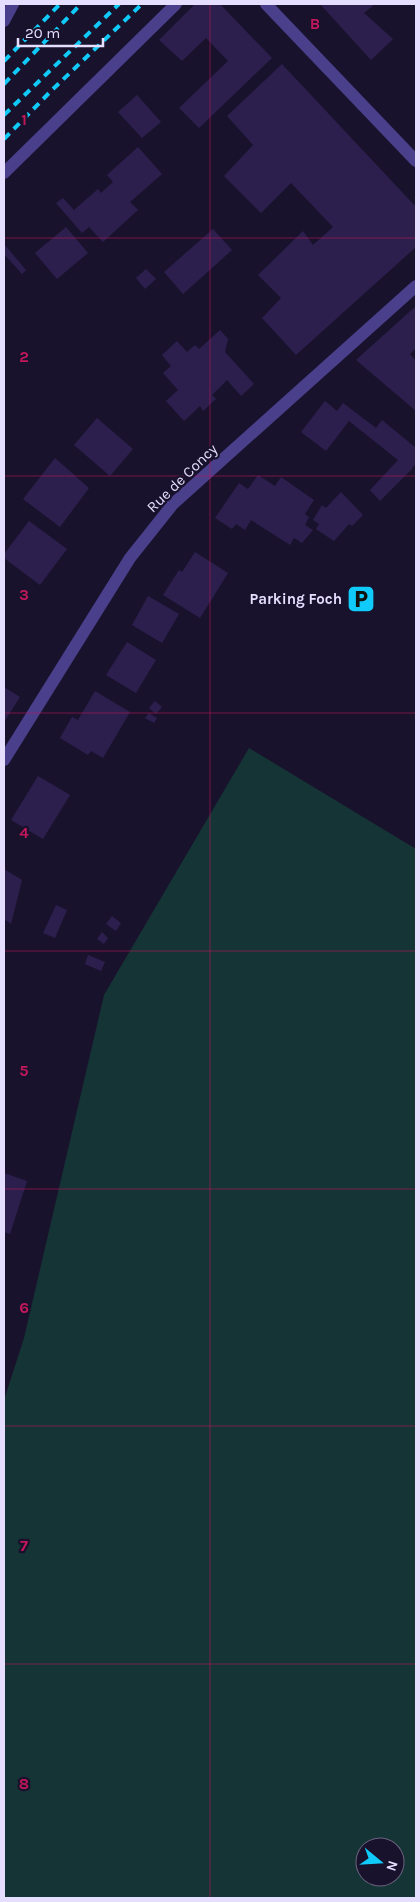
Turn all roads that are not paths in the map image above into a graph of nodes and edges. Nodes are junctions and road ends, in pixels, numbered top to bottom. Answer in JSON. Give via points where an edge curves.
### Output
{"nodes":[{"id":1,"x":13,"y":4,"type":"edge"},
{"id":2,"x":176,"y":4,"type":"edge"},
{"id":3,"x":273,"y":6,"type":"edge"},
{"id":4,"x":4,"y":21,"type":"edge"},
{"id":5,"x":416,"y":161,"type":"edge"},
{"id":6,"x":4,"y":173,"type":"edge"},
{"id":7,"x":416,"y":286,"type":"edge"},
{"id":8,"x":4,"y":760,"type":"edge"}],
"edges":[{"from":1,"to":4,"type":"street"},
{"from":2,"to":6,"type":"street"},
{"from":3,"to":5,"type":"street"},
{"from":7,"to":8,"type":"street","name":"Rue de Concy","via":[[173,504],[130,558]]}]}
